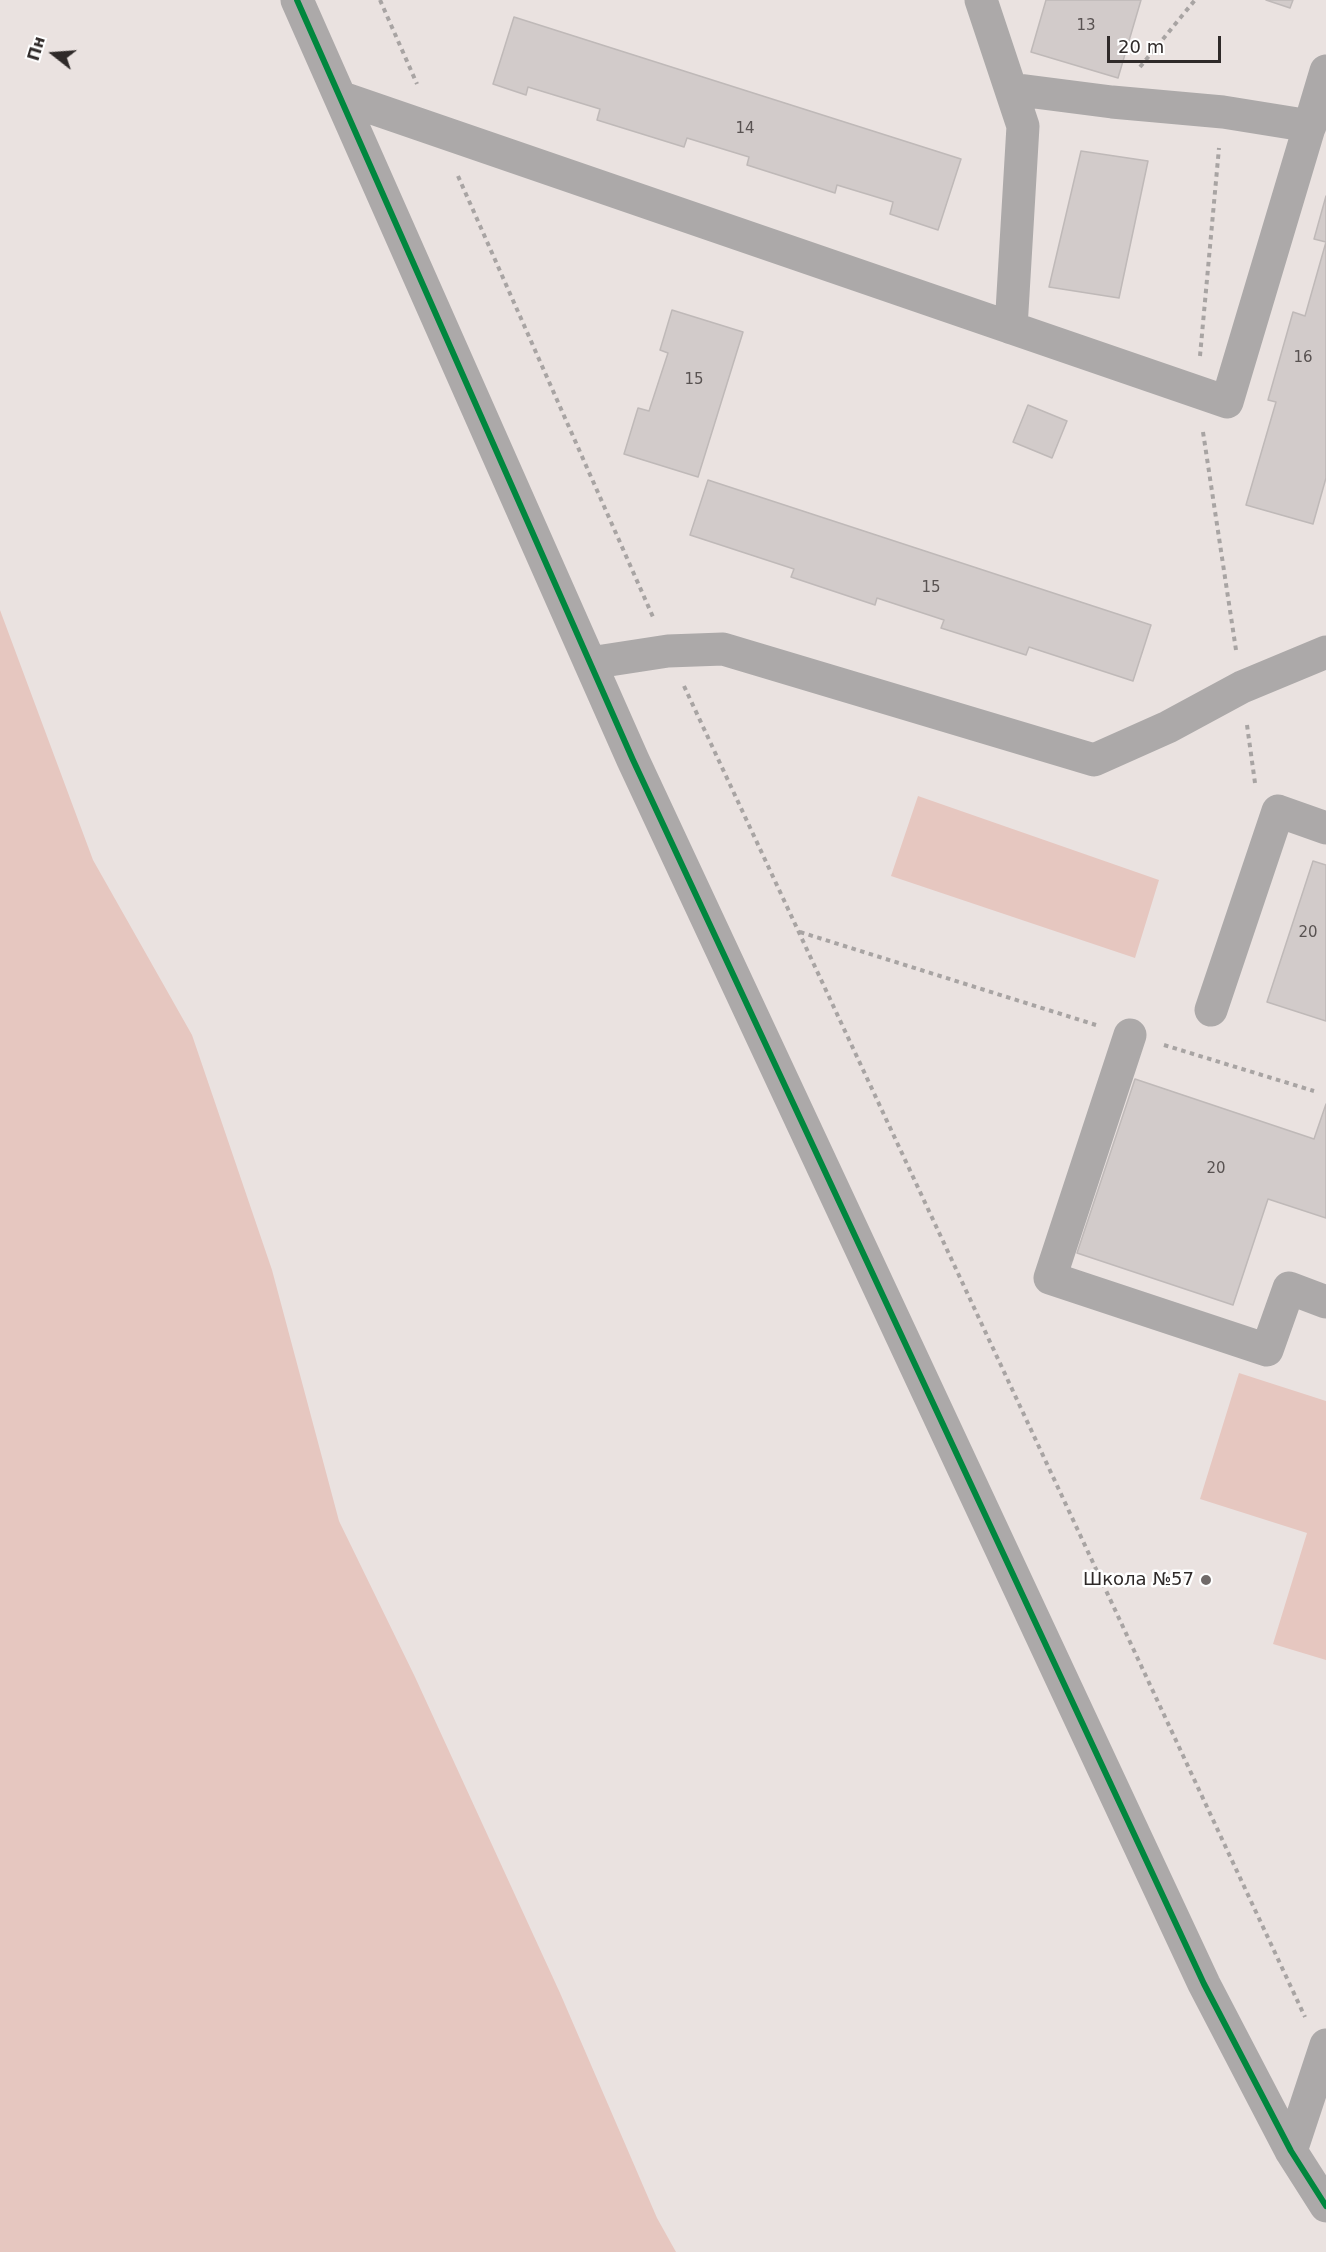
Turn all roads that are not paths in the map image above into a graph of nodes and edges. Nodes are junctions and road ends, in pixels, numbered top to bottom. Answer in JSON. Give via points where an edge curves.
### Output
{"nodes":[{"id":1,"x":297,"y":0,"type":"edge"},
{"id":2,"x":981,"y":0,"type":"edge"},
{"id":3,"x":1326,"y":71,"type":"edge"},
{"id":4,"x":1011,"y":89,"type":"junction"},
{"id":5,"x":340,"y":98,"type":"junction"},
{"id":6,"x":1310,"y":126,"type":"junction"},
{"id":7,"x":1011,"y":328,"type":"junction"},
{"id":8,"x":1326,"y":652,"type":"edge"},
{"id":9,"x":590,"y":663,"type":"junction"},
{"id":10,"x":1326,"y":828,"type":"edge"},
{"id":11,"x":1211,"y":1010,"type":"dead end"},
{"id":12,"x":1130,"y":1035,"type":"road end"},
{"id":13,"x":1326,"y":1302,"type":"edge"},
{"id":14,"x":1324,"y":2050,"type":"edge"},
{"id":15,"x":1292,"y":2151,"type":"junction"},
{"id":16,"x":1326,"y":2206,"type":"edge"}],
"edges":[{"from":1,"to":5,"type":"street"},
{"from":2,"to":4,"type":"street"},
{"from":3,"to":6,"type":"street"},
{"from":4,"to":6,"type":"street","via":[[1223,112]]},
{"from":4,"to":7,"type":"street","via":[[1023,126]]},
{"from":5,"to":7,"type":"street"},
{"from":5,"to":9,"type":"street"},
{"from":6,"to":7,"type":"street","via":[[1227,402]]},
{"from":8,"to":9,"type":"street","via":[[1242,687],[1168,727],[1094,760],[723,649],[668,651]]},
{"from":9,"to":15,"type":"street","via":[[1199,1973]]},
{"from":10,"to":11,"type":"street","via":[[1278,811]]},
{"from":12,"to":13,"type":"street","via":[[1050,1278],[1267,1350],[1289,1288]]},
{"from":14,"to":15,"type":"street"},
{"from":15,"to":16,"type":"street"}]}
